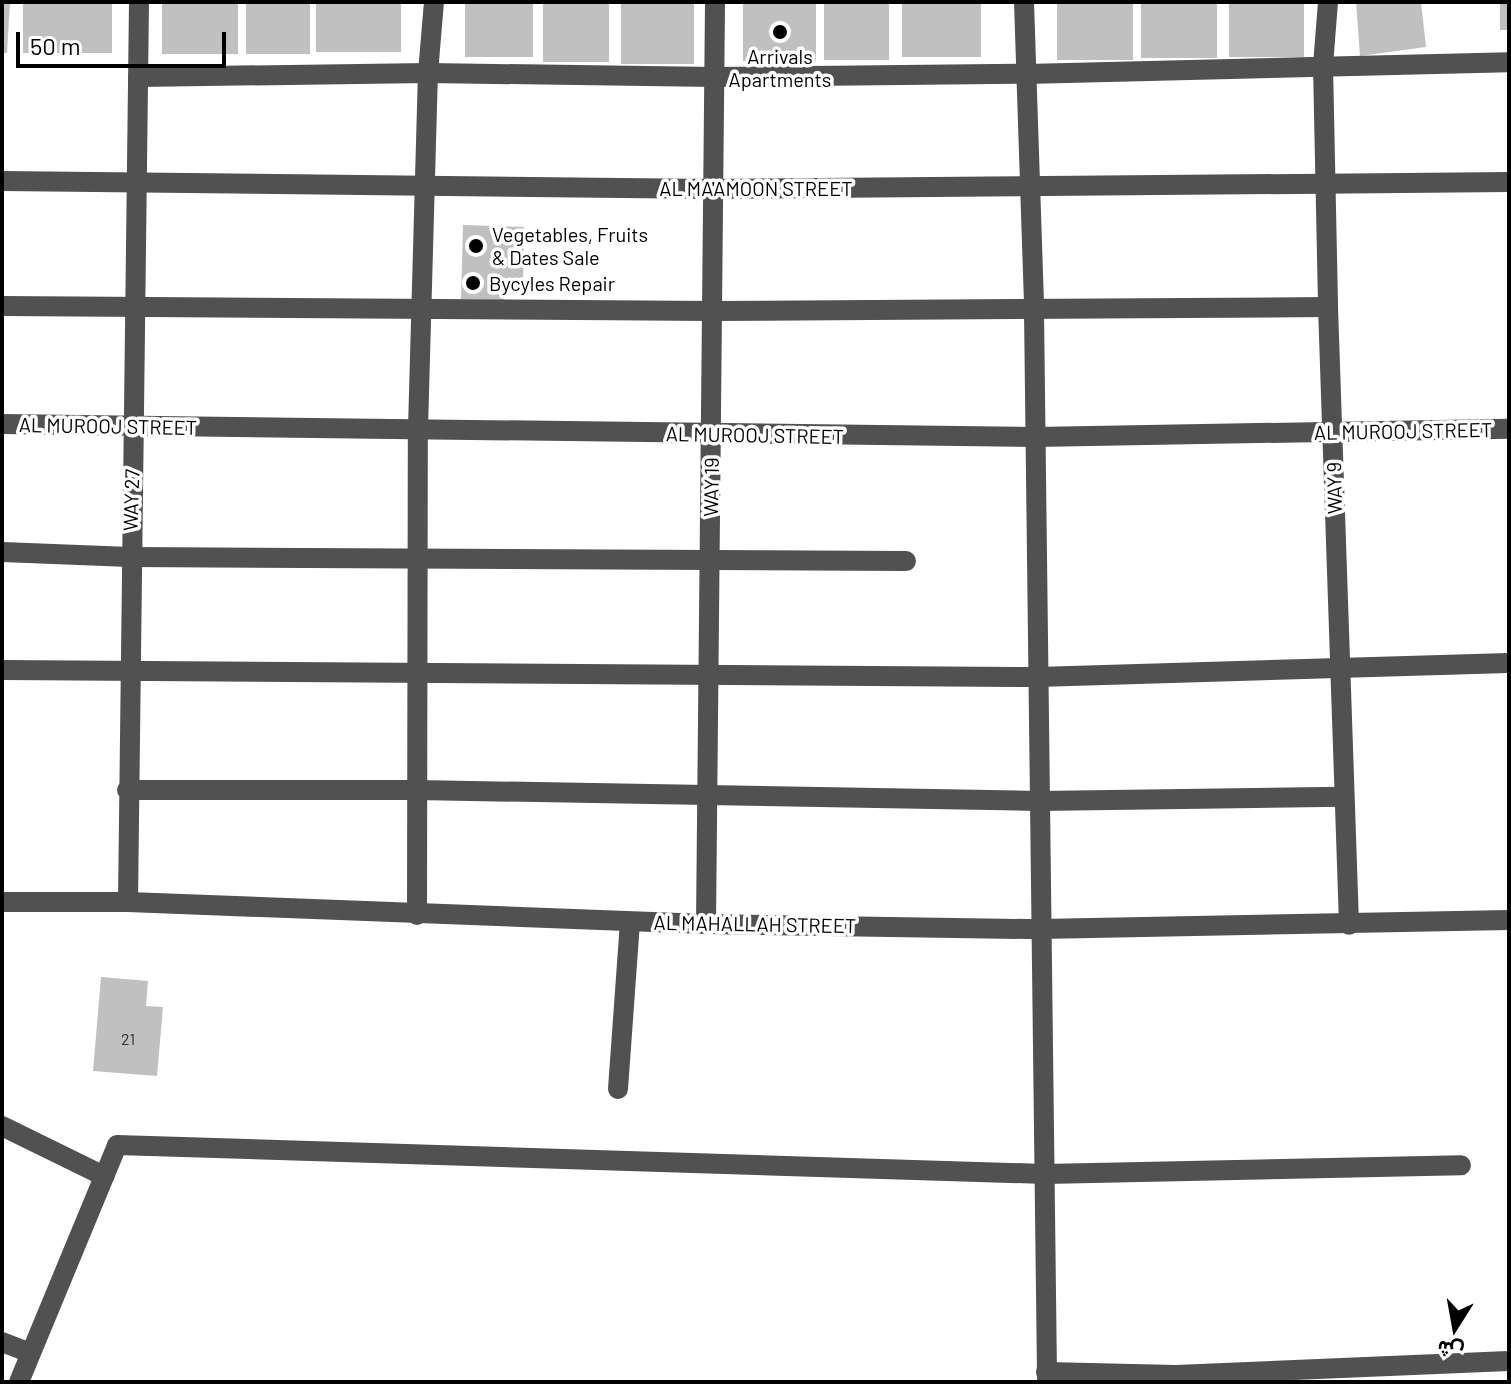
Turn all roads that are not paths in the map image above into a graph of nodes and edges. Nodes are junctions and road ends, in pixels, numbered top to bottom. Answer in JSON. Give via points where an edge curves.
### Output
{"nodes":[{"id":1,"x":139,"y":2,"type":"edge"},
{"id":2,"x":434,"y":2,"type":"edge"},
{"id":3,"x":715,"y":2,"type":"edge"},
{"id":4,"x":1024,"y":2,"type":"edge"},
{"id":5,"x":1328,"y":2,"type":"edge"},
{"id":6,"x":1509,"y":62,"type":"edge"},
{"id":7,"x":1323,"y":65,"type":"junction"},
{"id":8,"x":428,"y":73,"type":"junction"},
{"id":9,"x":1026,"y":74,"type":"junction"},
{"id":10,"x":138,"y":77,"type":"junction"},
{"id":11,"x":715,"y":77,"type":"junction"},
{"id":12,"x":2,"y":181,"type":"edge"},
{"id":13,"x":136,"y":181,"type":"junction"},
{"id":14,"x":1509,"y":182,"type":"edge"},
{"id":15,"x":1326,"y":183,"type":"junction"},
{"id":16,"x":424,"y":184,"type":"junction"},
{"id":17,"x":1031,"y":188,"type":"junction"},
{"id":18,"x":713,"y":189,"type":"junction"},
{"id":19,"x":2,"y":306,"type":"edge"},
{"id":20,"x":135,"y":306,"type":"junction"},
{"id":21,"x":421,"y":307,"type":"junction"},
{"id":22,"x":1328,"y":307,"type":"junction"},
{"id":23,"x":712,"y":311,"type":"junction"},
{"id":24,"x":1034,"y":311,"type":"junction"},
{"id":25,"x":2,"y":424,"type":"edge"},
{"id":26,"x":133,"y":427,"type":"junction"},
{"id":27,"x":418,"y":429,"type":"junction"},
{"id":28,"x":1509,"y":429,"type":"edge"},
{"id":29,"x":1332,"y":433,"type":"junction"},
{"id":30,"x":711,"y":435,"type":"junction"},
{"id":31,"x":1035,"y":437,"type":"junction"},
{"id":32,"x":2,"y":552,"type":"edge"},
{"id":33,"x":130,"y":557,"type":"junction"},
{"id":34,"x":417,"y":559,"type":"junction"},
{"id":35,"x":710,"y":561,"type":"junction"},
{"id":36,"x":906,"y":561,"type":"dead end"},
{"id":37,"x":1509,"y":663,"type":"edge"},
{"id":38,"x":1338,"y":669,"type":"junction"},
{"id":39,"x":2,"y":670,"type":"edge"},
{"id":40,"x":128,"y":672,"type":"junction"},
{"id":41,"x":416,"y":675,"type":"junction"},
{"id":42,"x":710,"y":675,"type":"junction"},
{"id":43,"x":1037,"y":677,"type":"junction"},
{"id":44,"x":127,"y":790,"type":"junction"},
{"id":45,"x":417,"y":790,"type":"junction"},
{"id":46,"x":708,"y":796,"type":"junction"},
{"id":47,"x":1343,"y":797,"type":"junction"},
{"id":48,"x":1039,"y":801,"type":"junction"},
{"id":49,"x":2,"y":902,"type":"edge"},
{"id":50,"x":128,"y":902,"type":"junction"},
{"id":51,"x":417,"y":915,"type":"junction"},
{"id":52,"x":1509,"y":920,"type":"edge"},
{"id":53,"x":630,"y":922,"type":"junction"},
{"id":54,"x":706,"y":924,"type":"junction"},
{"id":55,"x":1349,"y":925,"type":"junction"},
{"id":56,"x":1040,"y":929,"type":"junction"},
{"id":57,"x":618,"y":1089,"type":"dead end"},
{"id":58,"x":2,"y":1126,"type":"edge"},
{"id":59,"x":1461,"y":1165,"type":"dead end"},
{"id":60,"x":1045,"y":1174,"type":"junction"},
{"id":61,"x":104,"y":1176,"type":"junction"},
{"id":62,"x":2,"y":1342,"type":"edge"},
{"id":63,"x":30,"y":1353,"type":"junction"},
{"id":64,"x":1509,"y":1361,"type":"edge"},
{"id":65,"x":1294,"y":1376,"type":"edge"},
{"id":66,"x":1046,"y":1377,"type":"edge"},
{"id":67,"x":19,"y":1382,"type":"edge"}],
"edges":[{"from":1,"to":10,"type":"street","name":"WAY 27"},
{"from":2,"to":8,"type":"street"},
{"from":3,"to":11,"type":"street","name":"WAY 19"},
{"from":4,"to":9,"type":"street"},
{"from":5,"to":7,"type":"street","name":"WAY 9"},
{"from":6,"to":7,"type":"street"},
{"from":7,"to":9,"type":"street"},
{"from":7,"to":15,"type":"street","name":"WAY 9"},
{"from":8,"to":10,"type":"street"},
{"from":8,"to":11,"type":"street"},
{"from":8,"to":16,"type":"street"},
{"from":9,"to":11,"type":"street"},
{"from":9,"to":17,"type":"street"},
{"from":10,"to":13,"type":"street","name":"WAY 27"},
{"from":11,"to":18,"type":"street","name":"WAY 19"},
{"from":12,"to":13,"type":"street","name":"AL MA'AMOON STREET"},
{"from":13,"to":16,"type":"street","name":"AL MA'AMOON STREET"},
{"from":13,"to":20,"type":"street","name":"WAY 27"},
{"from":14,"to":15,"type":"street","name":"AL MA'AMOON STREET"},
{"from":15,"to":17,"type":"street","name":"AL MA'AMOON STREET"},
{"from":15,"to":22,"type":"street","name":"WAY 9"},
{"from":16,"to":18,"type":"street","name":"AL MA'AMOON STREET"},
{"from":16,"to":21,"type":"street"},
{"from":17,"to":18,"type":"street","name":"AL MA'AMOON STREET"},
{"from":17,"to":24,"type":"street"},
{"from":18,"to":23,"type":"street","name":"WAY 19"},
{"from":19,"to":20,"type":"street"},
{"from":20,"to":21,"type":"street"},
{"from":20,"to":26,"type":"street","name":"WAY 27"},
{"from":21,"to":23,"type":"street"},
{"from":21,"to":27,"type":"street"},
{"from":22,"to":24,"type":"street"},
{"from":22,"to":29,"type":"street","name":"WAY 9"},
{"from":23,"to":24,"type":"street"},
{"from":23,"to":30,"type":"street","name":"WAY 19"},
{"from":24,"to":31,"type":"street"},
{"from":25,"to":26,"type":"street","name":"AL MUROOJ STREET"},
{"from":26,"to":27,"type":"street","name":"AL MUROOJ STREET"},
{"from":26,"to":33,"type":"street","name":"WAY 27"},
{"from":27,"to":30,"type":"street","name":"AL MUROOJ STREET"},
{"from":27,"to":34,"type":"street"},
{"from":28,"to":29,"type":"street","name":"AL MUROOJ STREET"},
{"from":29,"to":31,"type":"street","name":"AL MUROOJ STREET"},
{"from":29,"to":38,"type":"street","name":"WAY 9"},
{"from":30,"to":31,"type":"street","name":"AL MUROOJ STREET"},
{"from":30,"to":35,"type":"street","name":"WAY 19"},
{"from":31,"to":43,"type":"street"},
{"from":32,"to":33,"type":"street"},
{"from":33,"to":34,"type":"street"},
{"from":33,"to":40,"type":"street","name":"WAY 27"},
{"from":34,"to":35,"type":"street"},
{"from":34,"to":41,"type":"street"},
{"from":35,"to":36,"type":"street"},
{"from":35,"to":42,"type":"street","name":"WAY 19"},
{"from":37,"to":38,"type":"street"},
{"from":38,"to":43,"type":"street"},
{"from":38,"to":47,"type":"street","name":"WAY 9"},
{"from":39,"to":40,"type":"street"},
{"from":40,"to":41,"type":"street"},
{"from":40,"to":44,"type":"street","name":"WAY 27"},
{"from":41,"to":42,"type":"street"},
{"from":41,"to":45,"type":"street"},
{"from":42,"to":43,"type":"street"},
{"from":42,"to":46,"type":"street","name":"WAY 19"},
{"from":43,"to":48,"type":"street"},
{"from":44,"to":45,"type":"street"},
{"from":44,"to":50,"type":"street","name":"WAY 27"},
{"from":45,"to":46,"type":"street"},
{"from":45,"to":51,"type":"street"},
{"from":46,"to":48,"type":"street"},
{"from":46,"to":54,"type":"street","name":"WAY 19"},
{"from":47,"to":48,"type":"street"},
{"from":47,"to":55,"type":"street","name":"WAY 9"},
{"from":48,"to":56,"type":"street"},
{"from":49,"to":50,"type":"street","name":"AL MAHALLAH STREET"},
{"from":50,"to":51,"type":"street","name":"AL MAHALLAH STREET"},
{"from":51,"to":53,"type":"street","name":"AL MAHALLAH STREET"},
{"from":52,"to":55,"type":"street","name":"AL MAHALLAH STREET"},
{"from":53,"to":54,"type":"street","name":"AL MAHALLAH STREET"},
{"from":53,"to":57,"type":"street"},
{"from":54,"to":56,"type":"street","name":"AL MAHALLAH STREET"},
{"from":55,"to":56,"type":"street","name":"AL MAHALLAH STREET"},
{"from":56,"to":60,"type":"street"},
{"from":58,"to":61,"type":"street"},
{"from":59,"to":60,"type":"street"},
{"from":60,"to":61,"type":"street","via":[[117,1145]]},
{"from":60,"to":66,"type":"street"},
{"from":61,"to":63,"type":"street"},
{"from":62,"to":63,"type":"street"},
{"from":63,"to":67,"type":"street"},
{"from":64,"to":65,"type":"street"},
{"from":65,"to":66,"type":"street"}]}
